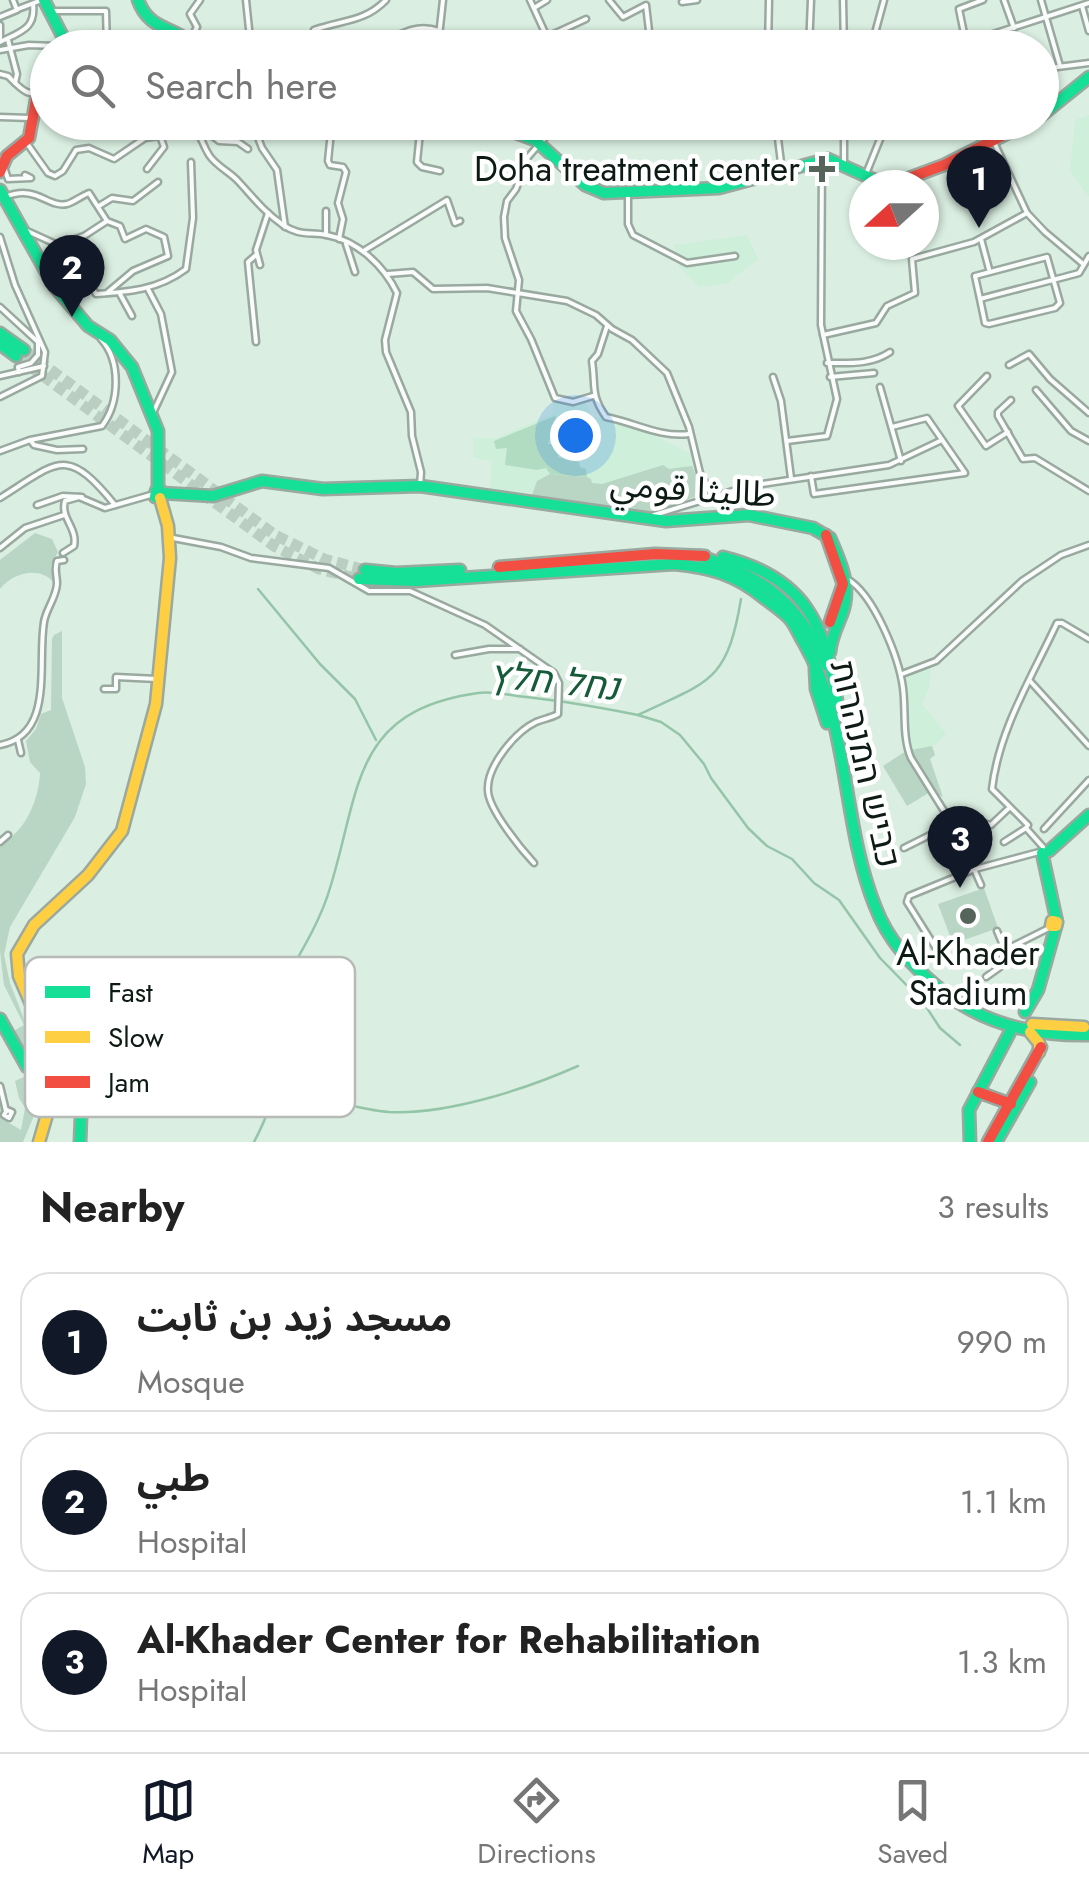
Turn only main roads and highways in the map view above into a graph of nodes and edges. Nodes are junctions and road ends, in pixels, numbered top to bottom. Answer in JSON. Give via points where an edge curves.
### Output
{"nodes":[{"id":1,"x":138,"y":0,"type":"edge"},
{"id":2,"x":43,"y":4,"type":"edge"},
{"id":3,"x":54,"y":30,"type":"edge"},
{"id":4,"x":163,"y":30,"type":"edge"},
{"id":5,"x":1088,"y":79,"type":"edge"},
{"id":6,"x":1059,"y":101,"type":"edge"},
{"id":7,"x":30,"y":130,"type":"edge"},
{"id":8,"x":535,"y":140,"type":"edge"},
{"id":9,"x":994,"y":140,"type":"edge"},
{"id":10,"x":1,"y":170,"type":"edge"},
{"id":11,"x":853,"y":170,"type":"edge"},
{"id":12,"x":930,"y":170,"type":"edge"},
{"id":13,"x":2,"y":194,"type":"edge"},
{"id":14,"x":0,"y":333,"type":"edge"},
{"id":15,"x":0,"y":344,"type":"edge"},
{"id":16,"x":158,"y":494,"type":"junction"},
{"id":17,"x":826,"y":535,"type":"junction"},
{"id":18,"x":701,"y":558,"type":"junction"},
{"id":19,"x":768,"y":583,"type":"junction"},
{"id":20,"x":816,"y":620,"type":"junction"},
{"id":21,"x":834,"y":623,"type":"junction"},
{"id":22,"x":815,"y":669,"type":"dead end"},
{"id":23,"x":831,"y":682,"type":"junction"},
{"id":24,"x":837,"y":701,"type":"junction"},
{"id":25,"x":846,"y":796,"type":"junction"},
{"id":26,"x":1089,"y":815,"type":"edge"},
{"id":27,"x":25,"y":991,"type":"edge"},
{"id":28,"x":1025,"y":1012,"type":"dead end"},
{"id":29,"x":0,"y":1019,"type":"edge"},
{"id":30,"x":1089,"y":1027,"type":"edge"},
{"id":31,"x":1016,"y":1030,"type":"junction"},
{"id":32,"x":1047,"y":1031,"type":"junction"},
{"id":33,"x":1089,"y":1034,"type":"edge"},
{"id":34,"x":1067,"y":1036,"type":"junction"},
{"id":35,"x":1042,"y":1052,"type":"junction"},
{"id":36,"x":25,"y":1061,"type":"edge"},
{"id":37,"x":980,"y":1093,"type":"junction"},
{"id":38,"x":1006,"y":1102,"type":"junction"},
{"id":39,"x":46,"y":1117,"type":"edge"},
{"id":40,"x":80,"y":1117,"type":"edge"},
{"id":41,"x":39,"y":1142,"type":"edge"},
{"id":42,"x":80,"y":1142,"type":"edge"},
{"id":43,"x":970,"y":1142,"type":"edge"},
{"id":44,"x":988,"y":1142,"type":"edge"},
{"id":45,"x":996,"y":1142,"type":"edge"}],
"edges":[{"from":1,"to":4,"type":"main road","via":[[142,16]]},
{"from":2,"to":3,"type":"main road"},
{"from":5,"to":6,"type":"main road"},
{"from":7,"to":10,"type":"main road"},
{"from":8,"to":11,"type":"main road","via":[[594,190],[719,188],[822,160]]},
{"from":9,"to":12,"type":"main road"},
{"from":13,"to":16,"type":"main road","via":[[54,286],[125,356],[158,431]]},
{"from":14,"to":15,"type":"main road","via":[[20,353]]},
{"from":16,"to":17,"type":"main road","name":"طاليثا قومي","via":[[213,496],[262,481],[323,489],[420,486],[677,522],[766,517]]},
{"from":16,"to":27,"type":"main road","via":[[169,576],[154,715],[122,831],[20,946]]},
{"from":17,"to":21,"type":"main road","via":[[843,584]]},
{"from":17,"to":21,"type":"main road","via":[[848,579],[844,610]]},
{"from":18,"to":18,"type":"main road","via":[[681,554],[362,575],[396,582]]},
{"from":18,"to":19,"type":"main road"},
{"from":19,"to":20,"type":"main road","via":[[802,598]]},
{"from":19,"to":23,"type":"main road","via":[[806,633]]},
{"from":19,"to":24,"type":"main road","via":[[807,626]]},
{"from":20,"to":21,"type":"main road","via":[[826,628]]},
{"from":20,"to":23,"type":"main road"},
{"from":21,"to":23,"type":"main road"},
{"from":22,"to":25,"type":"main road"},
{"from":23,"to":24,"type":"main road"},
{"from":23,"to":25,"type":"main road","name":"כביש המנהרות"},
{"from":24,"to":32,"type":"main road","name":"כביש המנהרות","via":[[869,876],[902,944],[934,978],[973,1004]]},
{"from":25,"to":31,"type":"main road","name":"כביש המנהרות","via":[[865,883],[897,948],[950,999]]},
{"from":26,"to":28,"type":"main road","via":[[1045,850],[1054,922],[1038,990]]},
{"from":29,"to":36,"type":"main road"},
{"from":30,"to":32,"type":"main road"},
{"from":31,"to":32,"type":"main road","name":"כביש המנהרות"},
{"from":31,"to":35,"type":"main road","via":[[1037,1038]]},
{"from":31,"to":37,"type":"main road"},
{"from":32,"to":34,"type":"main road"},
{"from":32,"to":35,"type":"main road"},
{"from":33,"to":34,"type":"main road"},
{"from":34,"to":35,"type":"main road"},
{"from":35,"to":38,"type":"main road"},
{"from":37,"to":38,"type":"main road"},
{"from":37,"to":43,"type":"main road","via":[[969,1110]]},
{"from":38,"to":44,"type":"main road"},
{"from":38,"to":45,"type":"main road"},
{"from":39,"to":41,"type":"main road"},
{"from":40,"to":42,"type":"main road"}]}
